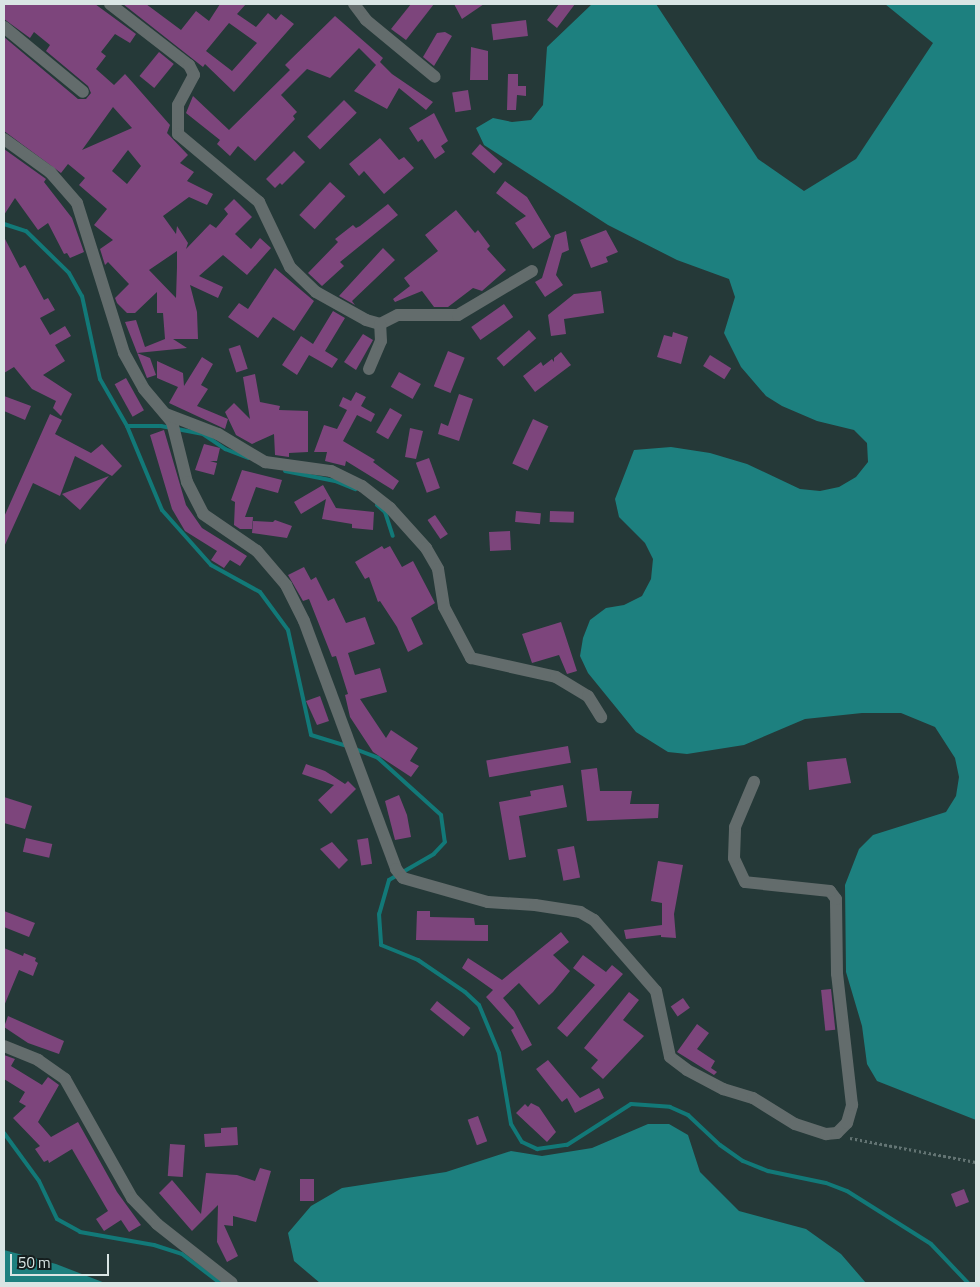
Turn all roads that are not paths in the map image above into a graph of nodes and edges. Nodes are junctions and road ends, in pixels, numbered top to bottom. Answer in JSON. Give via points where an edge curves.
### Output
{"nodes":[{"id":1,"x":110,"y":4,"type":"edge"},
{"id":2,"x":354,"y":4,"type":"edge"},
{"id":3,"x":4,"y":27,"type":"edge"},
{"id":4,"x":435,"y":77,"type":"dead end"},
{"id":5,"x":83,"y":92,"type":"dead end"},
{"id":6,"x":4,"y":139,"type":"edge"},
{"id":7,"x":532,"y":271,"type":"dead end"},
{"id":8,"x":380,"y":324,"type":"junction"},
{"id":9,"x":369,"y":369,"type":"dead end"},
{"id":10,"x":171,"y":423,"type":"junction"},
{"id":11,"x":601,"y":717,"type":"dead end"},
{"id":12,"x":754,"y":782,"type":"dead end"},
{"id":13,"x":4,"y":1046,"type":"edge"},
{"id":14,"x":232,"y":1283,"type":"edge"}],
"edges":[{"from":1,"to":8,"type":"street","via":[[189,65],[194,75],[178,105],[178,134],[259,202],[282,252],[300,278],[316,292],[366,320]]},
{"from":2,"to":4,"type":"street","via":[[366,20]]},
{"from":3,"to":5,"type":"street"},
{"from":6,"to":10,"type":"street","via":[[50,172],[77,202],[124,353],[144,389]]},
{"from":7,"to":8,"type":"street","via":[[458,315],[398,315]]},
{"from":8,"to":9,"type":"street","via":[[380,341]]},
{"from":10,"to":11,"type":"street","via":[[218,434],[265,462],[331,471],[356,483],[390,508],[426,548],[438,569],[444,607],[471,658],[556,677],[588,696]]},
{"from":10,"to":12,"type":"street","via":[[187,482],[202,514],[257,551],[286,585],[304,621],[399,874],[488,902],[580,912],[594,920],[656,991],[670,1057],[687,1070],[723,1089],[753,1098],[795,1124],[826,1134],[837,1133],[847,1123],[852,1105],[837,974],[836,899],[830,891],[745,882],[734,858],[735,827]]},
{"from":13,"to":14,"type":"street","via":[[38,1060],[65,1079],[132,1198],[150,1219]]}]}
